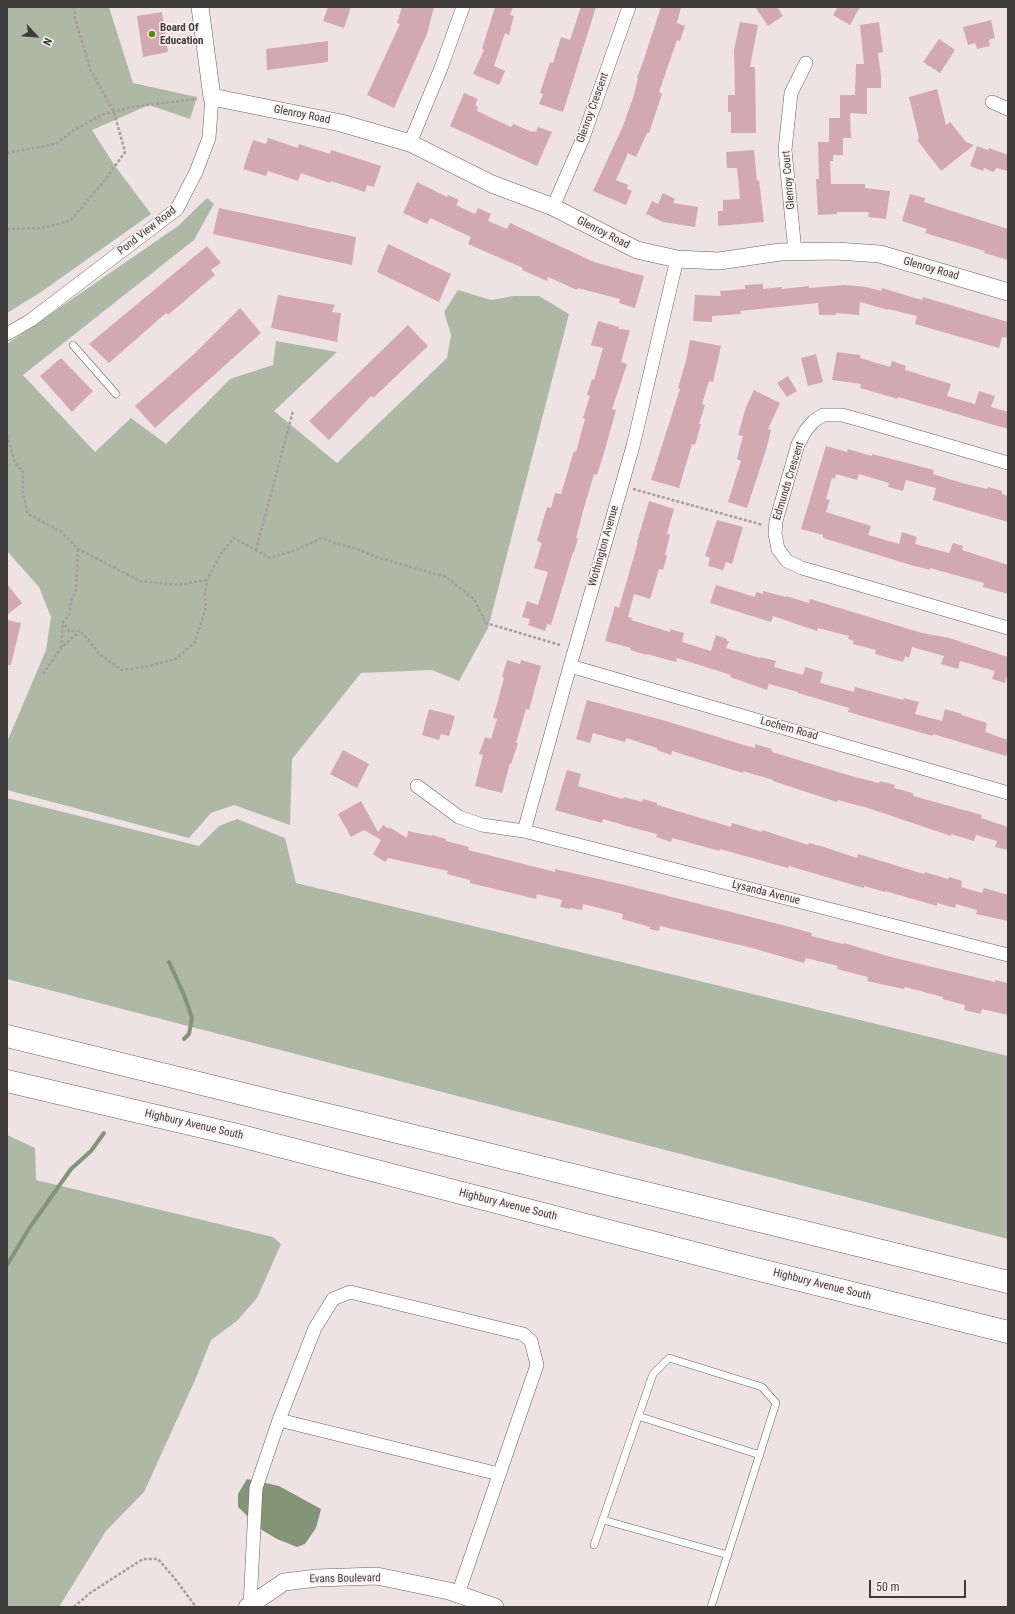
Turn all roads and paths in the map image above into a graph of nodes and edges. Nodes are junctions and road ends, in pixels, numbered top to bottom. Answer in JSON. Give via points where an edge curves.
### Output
{"nodes":[{"id":1,"x":74,"y":7,"type":"edge"},
{"id":2,"x":200,"y":7,"type":"edge"},
{"id":3,"x":463,"y":7,"type":"edge"},
{"id":4,"x":629,"y":7,"type":"edge"},
{"id":5,"x":806,"y":63,"type":"dead end"},
{"id":6,"x":212,"y":97,"type":"junction"},
{"id":7,"x":992,"y":102,"type":"dead end"},
{"id":8,"x":1008,"y":109,"type":"edge"},
{"id":9,"x":114,"y":112,"type":"junction"},
{"id":10,"x":410,"y":143,"type":"junction"},
{"id":11,"x":7,"y":153,"type":"edge"},
{"id":12,"x":553,"y":207,"type":"junction"},
{"id":13,"x":7,"y":229,"type":"edge"},
{"id":14,"x":795,"y":252,"type":"junction"},
{"id":15,"x":677,"y":259,"type":"junction"},
{"id":16,"x":1008,"y":292,"type":"edge"},
{"id":17,"x":7,"y":334,"type":"edge"},
{"id":18,"x":73,"y":345,"type":"dead end"},
{"id":19,"x":116,"y":394,"type":"dead end"},
{"id":20,"x":293,"y":411,"type":"dead end"},
{"id":21,"x":7,"y":435,"type":"edge"},
{"id":22,"x":1008,"y":463,"type":"edge"},
{"id":23,"x":622,"y":485,"type":"junction"},
{"id":24,"x":776,"y":527,"type":"junction"},
{"id":25,"x":78,"y":548,"type":"junction"},
{"id":26,"x":256,"y":550,"type":"junction"},
{"id":27,"x":207,"y":580,"type":"junction"},
{"id":28,"x":62,"y":622,"type":"junction"},
{"id":29,"x":1008,"y":628,"type":"edge"},
{"id":30,"x":80,"y":631,"type":"junction"},
{"id":31,"x":560,"y":645,"type":"dead end"},
{"id":32,"x":61,"y":648,"type":"junction"},
{"id":33,"x":570,"y":666,"type":"junction"},
{"id":34,"x":43,"y":674,"type":"dead end"},
{"id":35,"x":417,"y":786,"type":"dead end"},
{"id":36,"x":1008,"y":793,"type":"edge"},
{"id":37,"x":524,"y":831,"type":"junction"},
{"id":38,"x":1008,"y":955,"type":"edge"},
{"id":39,"x":7,"y":1036,"type":"edge"},
{"id":40,"x":7,"y":1081,"type":"edge"},
{"id":41,"x":1008,"y":1282,"type":"edge"},
{"id":42,"x":1008,"y":1332,"type":"edge"},
{"id":43,"x":638,"y":1416,"type":"junction"},
{"id":44,"x":279,"y":1420,"type":"junction"},
{"id":45,"x":760,"y":1455,"type":"junction"},
{"id":46,"x":499,"y":1474,"type":"junction"},
{"id":47,"x":603,"y":1520,"type":"junction"},
{"id":48,"x":594,"y":1544,"type":"dead end"},
{"id":49,"x":728,"y":1555,"type":"junction"},
{"id":50,"x":458,"y":1594,"type":"junction"},
{"id":51,"x":249,"y":1606,"type":"edge"},
{"id":52,"x":74,"y":1607,"type":"edge"},
{"id":53,"x":196,"y":1607,"type":"edge"},
{"id":54,"x":495,"y":1607,"type":"edge"},
{"id":55,"x":711,"y":1607,"type":"edge"}],
"edges":[{"from":1,"to":9,"type":"path","via":[[90,69]]},
{"from":2,"to":6,"type":"street","name":"Pond View Road"},
{"from":3,"to":10,"type":"street"},
{"from":4,"to":12,"type":"street","name":"Glenroy Crescent","via":[[583,138]]},
{"from":5,"to":14,"type":"street","name":"Glenroy Court","via":[[791,93],[785,150]]},
{"from":6,"to":9,"type":"path","via":[[131,107]]},
{"from":6,"to":10,"type":"street","name":"Glenroy Road","via":[[341,123]]},
{"from":6,"to":17,"type":"street","name":"Pond View Road","via":[[209,138],[196,172],[177,208],[31,320]]},
{"from":7,"to":8,"type":"street"},
{"from":9,"to":11,"type":"path","via":[[101,115],[74,130],[56,144]]},
{"from":9,"to":13,"type":"path","via":[[125,152],[70,221],[42,228]]},
{"from":10,"to":12,"type":"street","name":"Glenroy Road","via":[[492,184]]},
{"from":12,"to":15,"type":"street","name":"Glenroy Road","via":[[637,250]]},
{"from":14,"to":15,"type":"street","name":"Glenroy Road","via":[[719,261]]},
{"from":14,"to":16,"type":"street","name":"Glenroy Road","via":[[880,254]]},
{"from":15,"to":23,"type":"street","name":"Wothington Avenue"},
{"from":18,"to":19,"type":"lane"},
{"from":20,"to":26,"type":"path"},
{"from":21,"to":25,"type":"path","via":[[15,462],[23,471],[23,493],[28,514],[60,531]]},
{"from":22,"to":24,"type":"street","name":"Edmunds Crescent","via":[[864,421],[823,415],[806,430],[798,444]]},
{"from":23,"to":24,"type":"path"},
{"from":23,"to":33,"type":"street","name":"Wothington Avenue"},
{"from":24,"to":29,"type":"street","name":"Edmunds Crescent","via":[[778,549],[787,560],[802,568]]},
{"from":25,"to":27,"type":"path","via":[[140,581],[176,585]]},
{"from":25,"to":28,"type":"path","via":[[76,591],[69,615]]},
{"from":26,"to":27,"type":"path","via":[[234,538],[220,555]]},
{"from":26,"to":31,"type":"path","via":[[270,558],[322,538],[355,548],[376,557],[446,577],[474,599],[486,623]]},
{"from":27,"to":30,"type":"path","via":[[206,607],[195,642],[176,659],[122,670],[98,653]]},
{"from":28,"to":30,"type":"path","via":[[69,631]]},
{"from":28,"to":32,"type":"path"},
{"from":30,"to":32,"type":"path"},
{"from":32,"to":34,"type":"path"},
{"from":33,"to":36,"type":"street","name":"Lochem Road"},
{"from":33,"to":37,"type":"street","name":"Wothington Avenue"},
{"from":35,"to":37,"type":"street","name":"Lysanda Avenue","via":[[459,817],[482,825]]},
{"from":37,"to":38,"type":"street","name":"Lysanda Avenue"},
{"from":39,"to":41,"type":"highway"},
{"from":40,"to":42,"type":"highway","name":"Highbury Avenue South","via":[[236,1135]]},
{"from":43,"to":45,"type":"lane"},
{"from":43,"to":45,"type":"lane","via":[[653,1374],[669,1358],[762,1387],[776,1403]]},
{"from":43,"to":47,"type":"lane"},
{"from":44,"to":46,"type":"street"},
{"from":44,"to":46,"type":"street","via":[[315,1328],[333,1299],[350,1292],[523,1334],[531,1341],[537,1365]]},
{"from":44,"to":51,"type":"street","via":[[256,1488]]},
{"from":45,"to":49,"type":"lane"},
{"from":46,"to":50,"type":"street"},
{"from":47,"to":48,"type":"lane"},
{"from":47,"to":49,"type":"lane"},
{"from":49,"to":55,"type":"lane"},
{"from":50,"to":51,"type":"street","name":"Evans Boulevard","via":[[377,1576],[317,1578],[284,1582]]},
{"from":50,"to":54,"type":"street","name":"Evans Boulevard"},
{"from":52,"to":53,"type":"path","via":[[90,1593],[143,1559],[158,1559]]}]}
